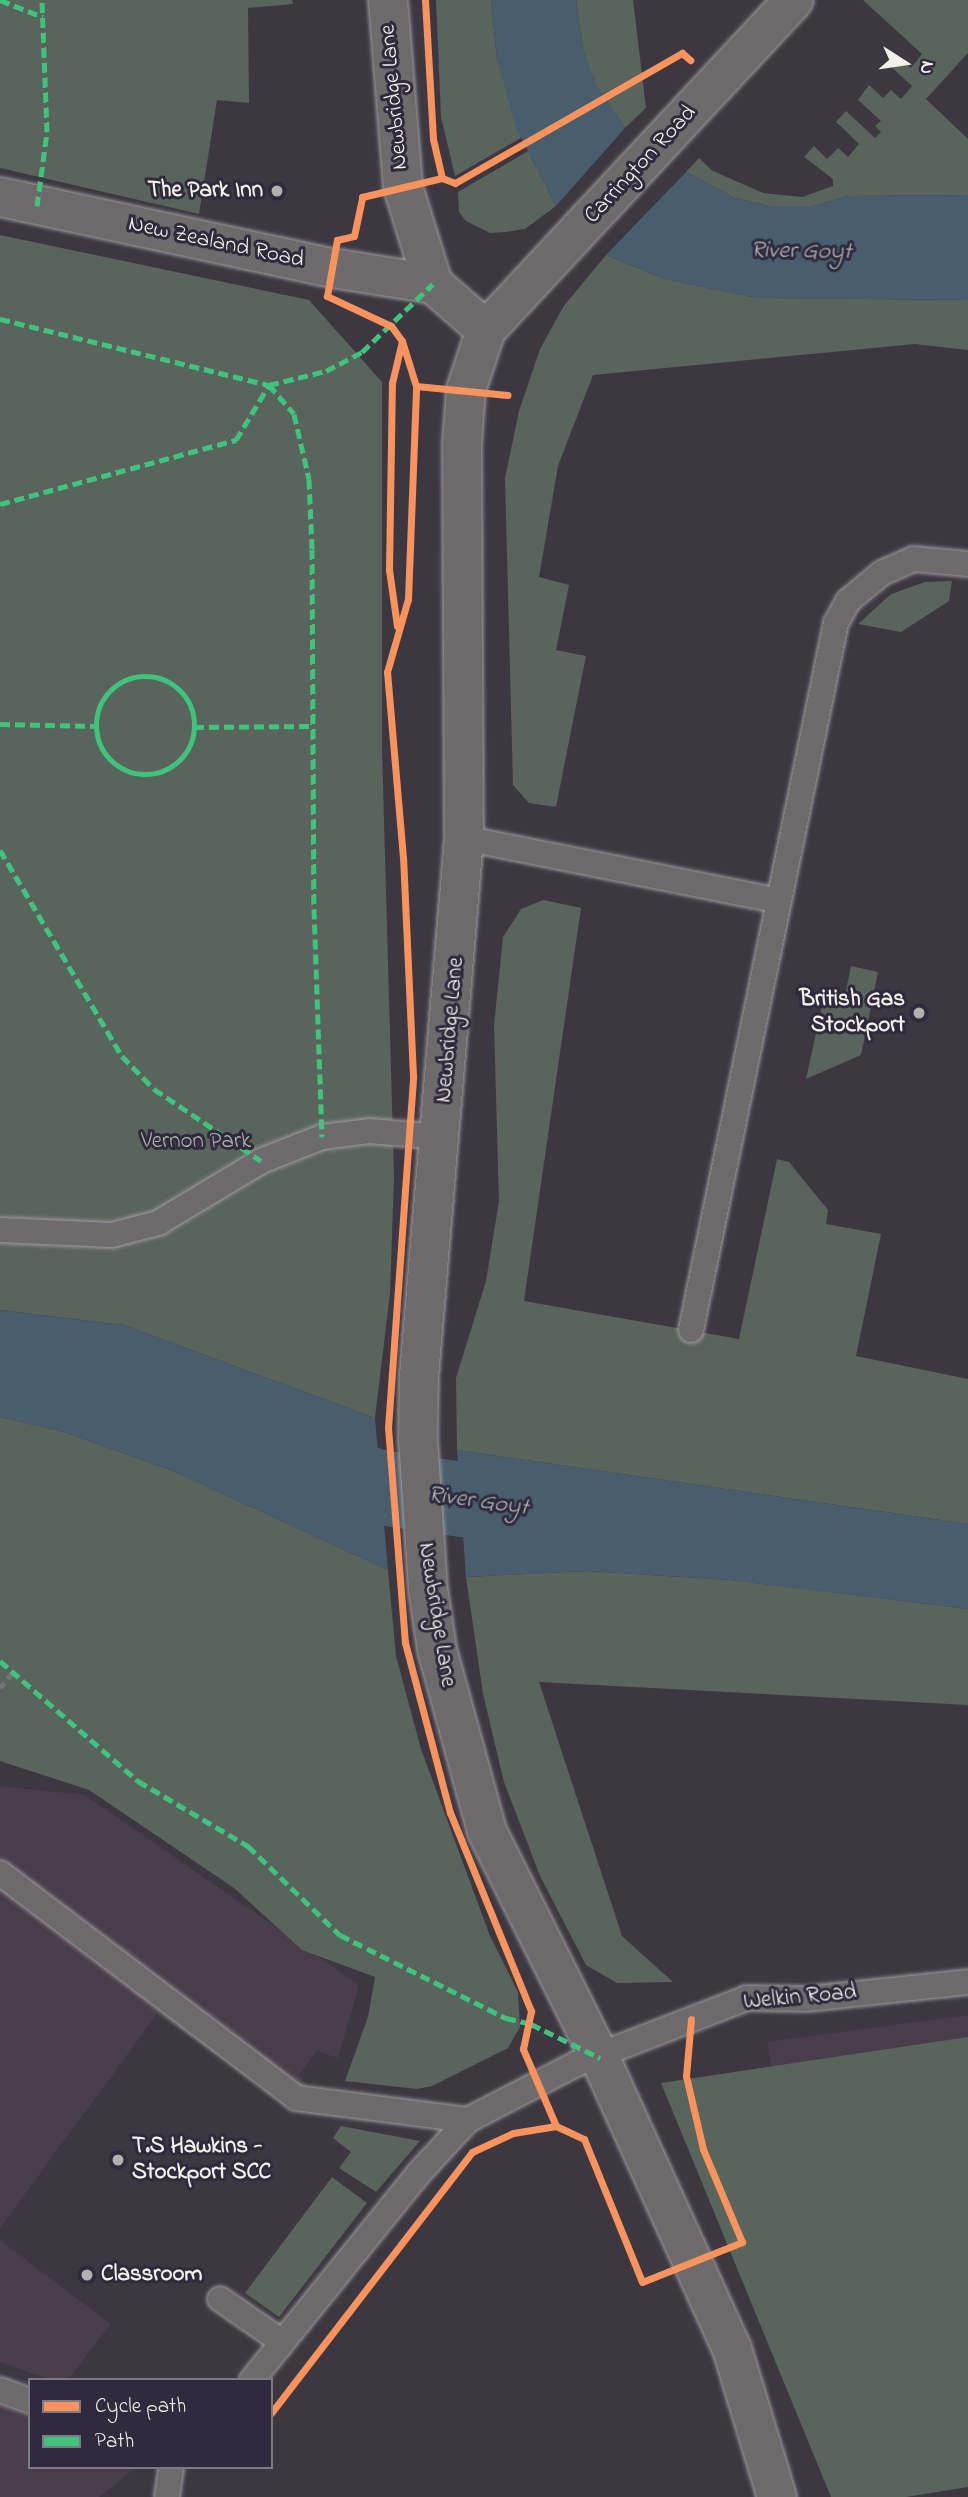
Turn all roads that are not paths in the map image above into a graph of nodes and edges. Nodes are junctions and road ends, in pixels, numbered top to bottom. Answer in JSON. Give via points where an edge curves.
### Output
{"nodes":[{"id":1,"x":388,"y":0,"type":"edge"},
{"id":2,"x":794,"y":0,"type":"edge"},
{"id":3,"x":0,"y":197,"type":"edge"},
{"id":4,"x":433,"y":284,"type":"junction"},
{"id":5,"x":486,"y":330,"type":"junction"},
{"id":6,"x":968,"y":564,"type":"edge"},
{"id":7,"x":464,"y":838,"type":"junction"},
{"id":8,"x":778,"y":901,"type":"junction"},
{"id":9,"x":442,"y":1137,"type":"junction"},
{"id":10,"x":0,"y":1230,"type":"edge"},
{"id":11,"x":691,"y":1330,"type":"dead end"},
{"id":12,"x":0,"y":1872,"type":"edge"},
{"id":13,"x":968,"y":1982,"type":"edge"},
{"id":14,"x":600,"y":2058,"type":"junction"},
{"id":15,"x":468,"y":2120,"type":"junction"},
{"id":16,"x":220,"y":2299,"type":"dead end"},
{"id":17,"x":282,"y":2342,"type":"junction"},
{"id":18,"x":254,"y":2378,"type":"edge"},
{"id":19,"x":0,"y":2390,"type":"edge"},
{"id":20,"x":28,"y":2400,"type":"edge"},
{"id":21,"x":171,"y":2469,"type":"edge"},
{"id":22,"x":167,"y":2497,"type":"edge"},
{"id":23,"x":777,"y":2497,"type":"edge"}],
"edges":[{"from":1,"to":4,"type":"main road","name":"Newbridge Lane","via":[[403,187]]},
{"from":2,"to":5,"type":"main road","name":"Carrington Road"},
{"from":3,"to":4,"type":"main road","name":"New Zealand Road","via":[[332,268]]},
{"from":4,"to":5,"type":"main road"},
{"from":5,"to":7,"type":"main road","name":"Newbridge Lane","via":[[466,390],[462,444]]},
{"from":6,"to":8,"type":"lane","via":[[914,559],[863,585],[848,601],[831,643]]},
{"from":7,"to":8,"type":"lane"},
{"from":7,"to":9,"type":"main road","name":"Newbridge Lane"},
{"from":8,"to":11,"type":"lane"},
{"from":9,"to":10,"type":"lane","via":[[369,1131],[322,1137],[261,1161],[158,1223],[112,1235]]},
{"from":9,"to":14,"type":"main road","name":"Newbridge Lane","via":[[419,1377],[420,1494],[428,1589],[450,1703],[487,1830]]},
{"from":12,"to":15,"type":"lane","via":[[296,2098]]},
{"from":13,"to":14,"type":"lane","name":"Welkin Road","via":[[807,1999],[747,1998]]},
{"from":14,"to":15,"type":"lane","name":"Welkin Road","via":[[576,2064]]},
{"from":14,"to":23,"type":"main road","name":"Newbridge Lane","via":[[732,2349]]},
{"from":15,"to":17,"type":"lane","via":[[419,2173]]},
{"from":16,"to":17,"type":"lane"},
{"from":17,"to":18,"type":"lane"},
{"from":19,"to":20,"type":"lane"},
{"from":21,"to":22,"type":"lane"}]}
